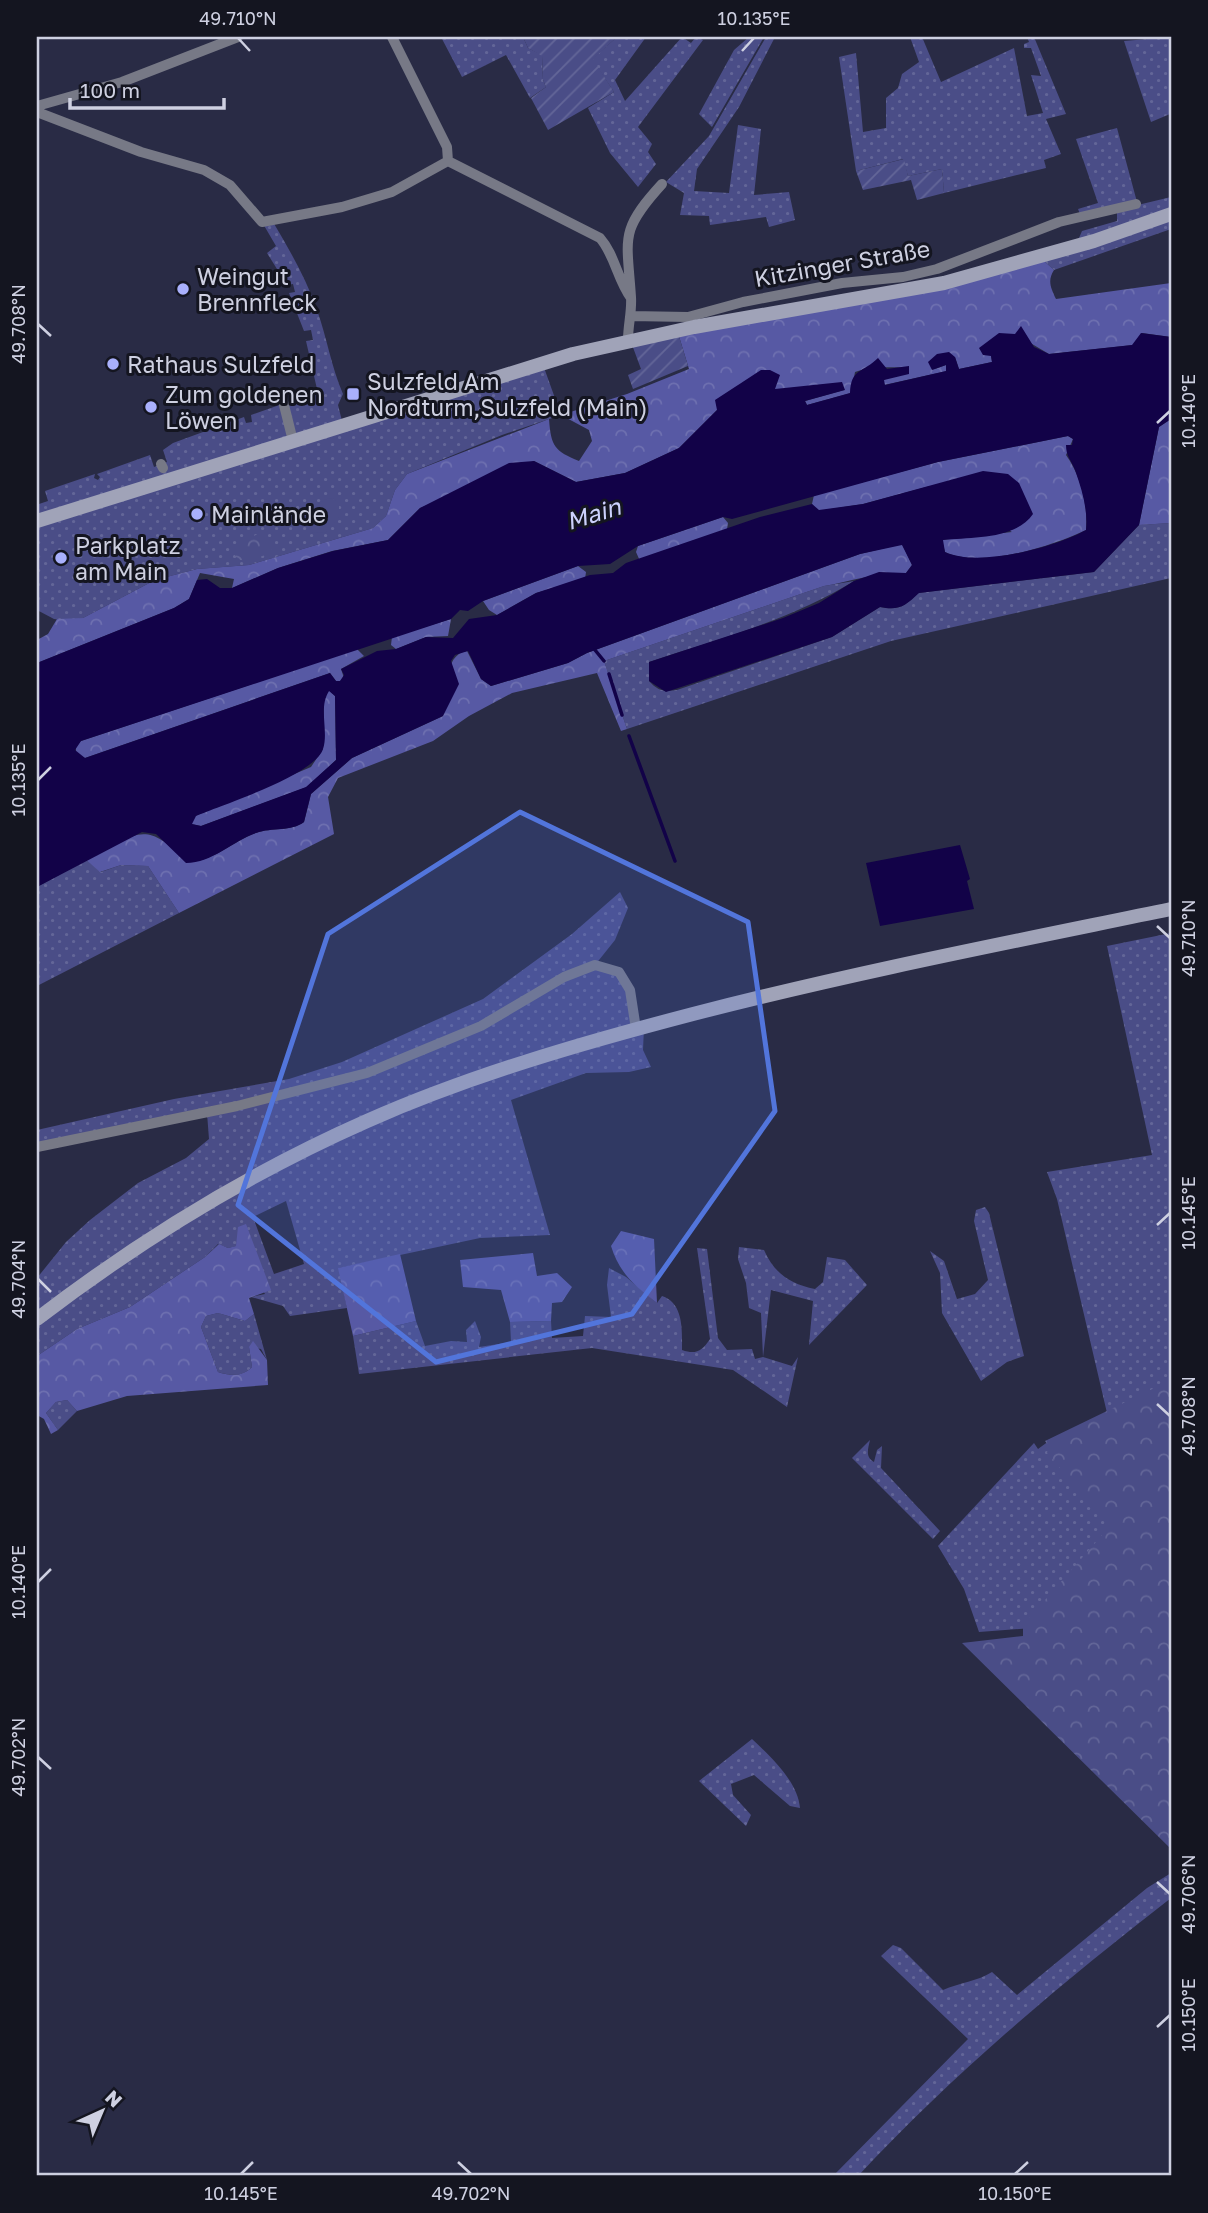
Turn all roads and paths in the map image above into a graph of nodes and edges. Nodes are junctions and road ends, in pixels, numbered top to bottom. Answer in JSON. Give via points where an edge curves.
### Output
{"nodes":[{"id":1,"x":238,"y":37,"type":"edge"},
{"id":2,"x":392,"y":37,"type":"edge"},
{"id":3,"x":37,"y":106,"type":"edge"},
{"id":4,"x":37,"y":112,"type":"edge"},
{"id":5,"x":448,"y":161,"type":"junction"},
{"id":6,"x":662,"y":184,"type":"dead end"},
{"id":7,"x":1136,"y":204,"type":"dead end"},
{"id":8,"x":1171,"y":214,"type":"edge"},
{"id":9,"x":631,"y":298,"type":"junction"},
{"id":10,"x":631,"y":316,"type":"junction"},
{"id":11,"x":628,"y":340,"type":"junction"},
{"id":12,"x":282,"y":397,"type":"dead end"},
{"id":13,"x":293,"y":441,"type":"junction"},
{"id":14,"x":37,"y":521,"type":"edge"},
{"id":15,"x":1171,"y":909,"type":"edge"},
{"id":16,"x":636,"y":1029,"type":"junction"},
{"id":17,"x":37,"y":1147,"type":"edge"},
{"id":18,"x":37,"y":1319,"type":"edge"}],
"edges":[{"from":1,"to":3,"type":"street","via":[[122,82]]},
{"from":2,"to":5,"type":"street","via":[[447,147]]},
{"from":4,"to":5,"type":"street","via":[[141,152],[204,170],[230,185],[262,222],[392,192]]},
{"from":5,"to":9,"type":"street","via":[[600,238]]},
{"from":6,"to":9,"type":"street","via":[[629,227]]},
{"from":7,"to":10,"type":"street","name":"Kitzinger Straße","via":[[1059,222],[937,269],[902,277],[842,283],[688,317]]},
{"from":8,"to":11,"type":"main road","via":[[944,283]]},
{"from":9,"to":10,"type":"street"},
{"from":10,"to":11,"type":"street"},
{"from":11,"to":13,"type":"main road","via":[[518,369]]},
{"from":12,"to":13,"type":"street"},
{"from":13,"to":14,"type":"main road"},
{"from":15,"to":16,"type":"main road","via":[[855,974]]},
{"from":16,"to":17,"type":"street","via":[[630,990],[619,972],[595,965],[564,977],[481,1026],[367,1073],[237,1106]]},
{"from":16,"to":18,"type":"main road","via":[[454,1087],[325,1140],[215,1198]]}]}
